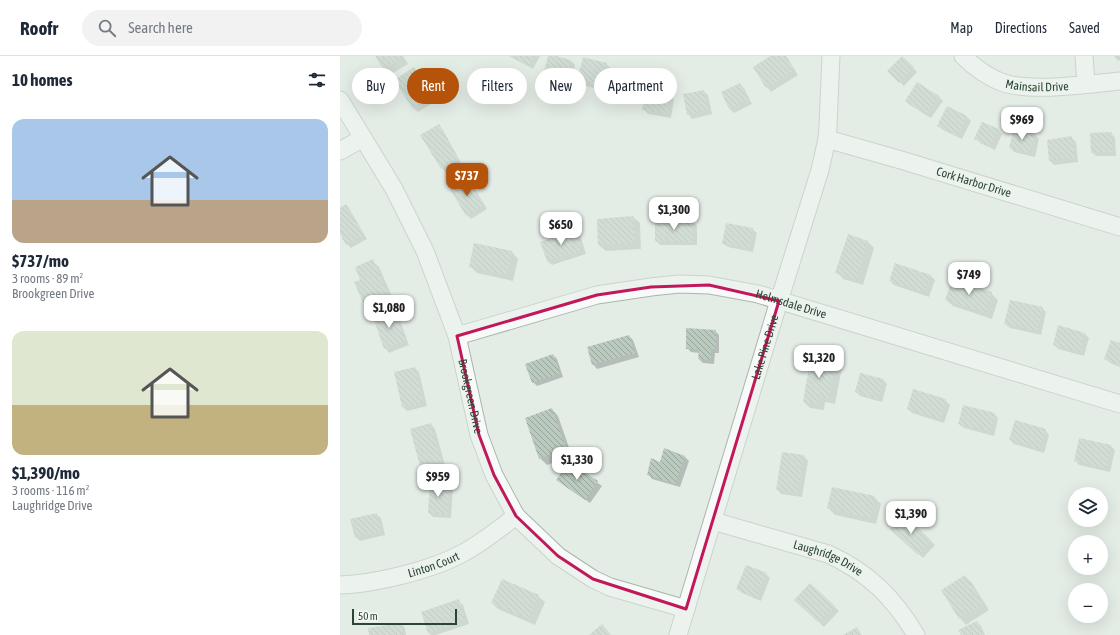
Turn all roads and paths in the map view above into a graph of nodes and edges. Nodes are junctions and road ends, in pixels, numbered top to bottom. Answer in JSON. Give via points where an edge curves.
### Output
{"nodes":[{"id":1,"x":831,"y":56,"type":"edge"},
{"id":2,"x":963,"y":56,"type":"edge"},
{"id":3,"x":1084,"y":56,"type":"edge"},
{"id":4,"x":1120,"y":81,"type":"edge"},
{"id":5,"x":1086,"y":84,"type":"junction"},
{"id":6,"x":340,"y":100,"type":"edge"},
{"id":7,"x":363,"y":138,"type":"junction"},
{"id":8,"x":827,"y":140,"type":"junction"},
{"id":9,"x":340,"y":151,"type":"edge"},
{"id":10,"x":1120,"y":227,"type":"edge"},
{"id":11,"x":779,"y":301,"type":"junction"},
{"id":12,"x":457,"y":336,"type":"junction"},
{"id":13,"x":1120,"y":404,"type":"edge"},
{"id":14,"x":516,"y":516,"type":"junction"},
{"id":15,"x":713,"y":521,"type":"junction"},
{"id":16,"x":340,"y":585,"type":"edge"},
{"id":17,"x":686,"y":609,"type":"junction"},
{"id":18,"x":678,"y":635,"type":"edge"},
{"id":19,"x":916,"y":635,"type":"edge"}],
"edges":[{"from":1,"to":8,"type":"street","name":"Lake Pine Drive"},
{"from":2,"to":5,"type":"street","name":"Mainsail Drive","via":[[973,66],[1001,82],[1038,87]]},
{"from":3,"to":5,"type":"street"},
{"from":4,"to":5,"type":"street","name":"Mainsail Drive"},
{"from":6,"to":7,"type":"street","name":"Brookgreen Drive"},
{"from":7,"to":9,"type":"street"},
{"from":7,"to":12,"type":"street","name":"Brookgreen Drive","via":[[413,226]]},
{"from":8,"to":10,"type":"street","name":"Cork Harbor Drive"},
{"from":8,"to":11,"type":"street","name":"Lake Pine Drive"},
{"from":11,"to":12,"type":"street","name":"Helmsdale Drive","via":[[758,294],[709,285],[658,286],[597,295]]},
{"from":11,"to":13,"type":"street","name":"Helmsdale Drive"},
{"from":11,"to":15,"type":"street","name":"Lake Pine Drive"},
{"from":12,"to":14,"type":"street","name":"Brookgreen Drive","via":[[480,435],[494,475]]},
{"from":14,"to":16,"type":"street","name":"Linton Court","via":[[480,543],[449,560],[357,585]]},
{"from":14,"to":17,"type":"street","name":"Brookgreen Drive","via":[[558,556],[593,579],[610,587]]},
{"from":15,"to":17,"type":"street","name":"Lake Pine Drive"},
{"from":15,"to":19,"type":"street","name":"Laughridge Drive","via":[[828,554],[845,562],[872,581],[893,601]]},
{"from":17,"to":18,"type":"street","name":"Lake Pine Drive"}]}
